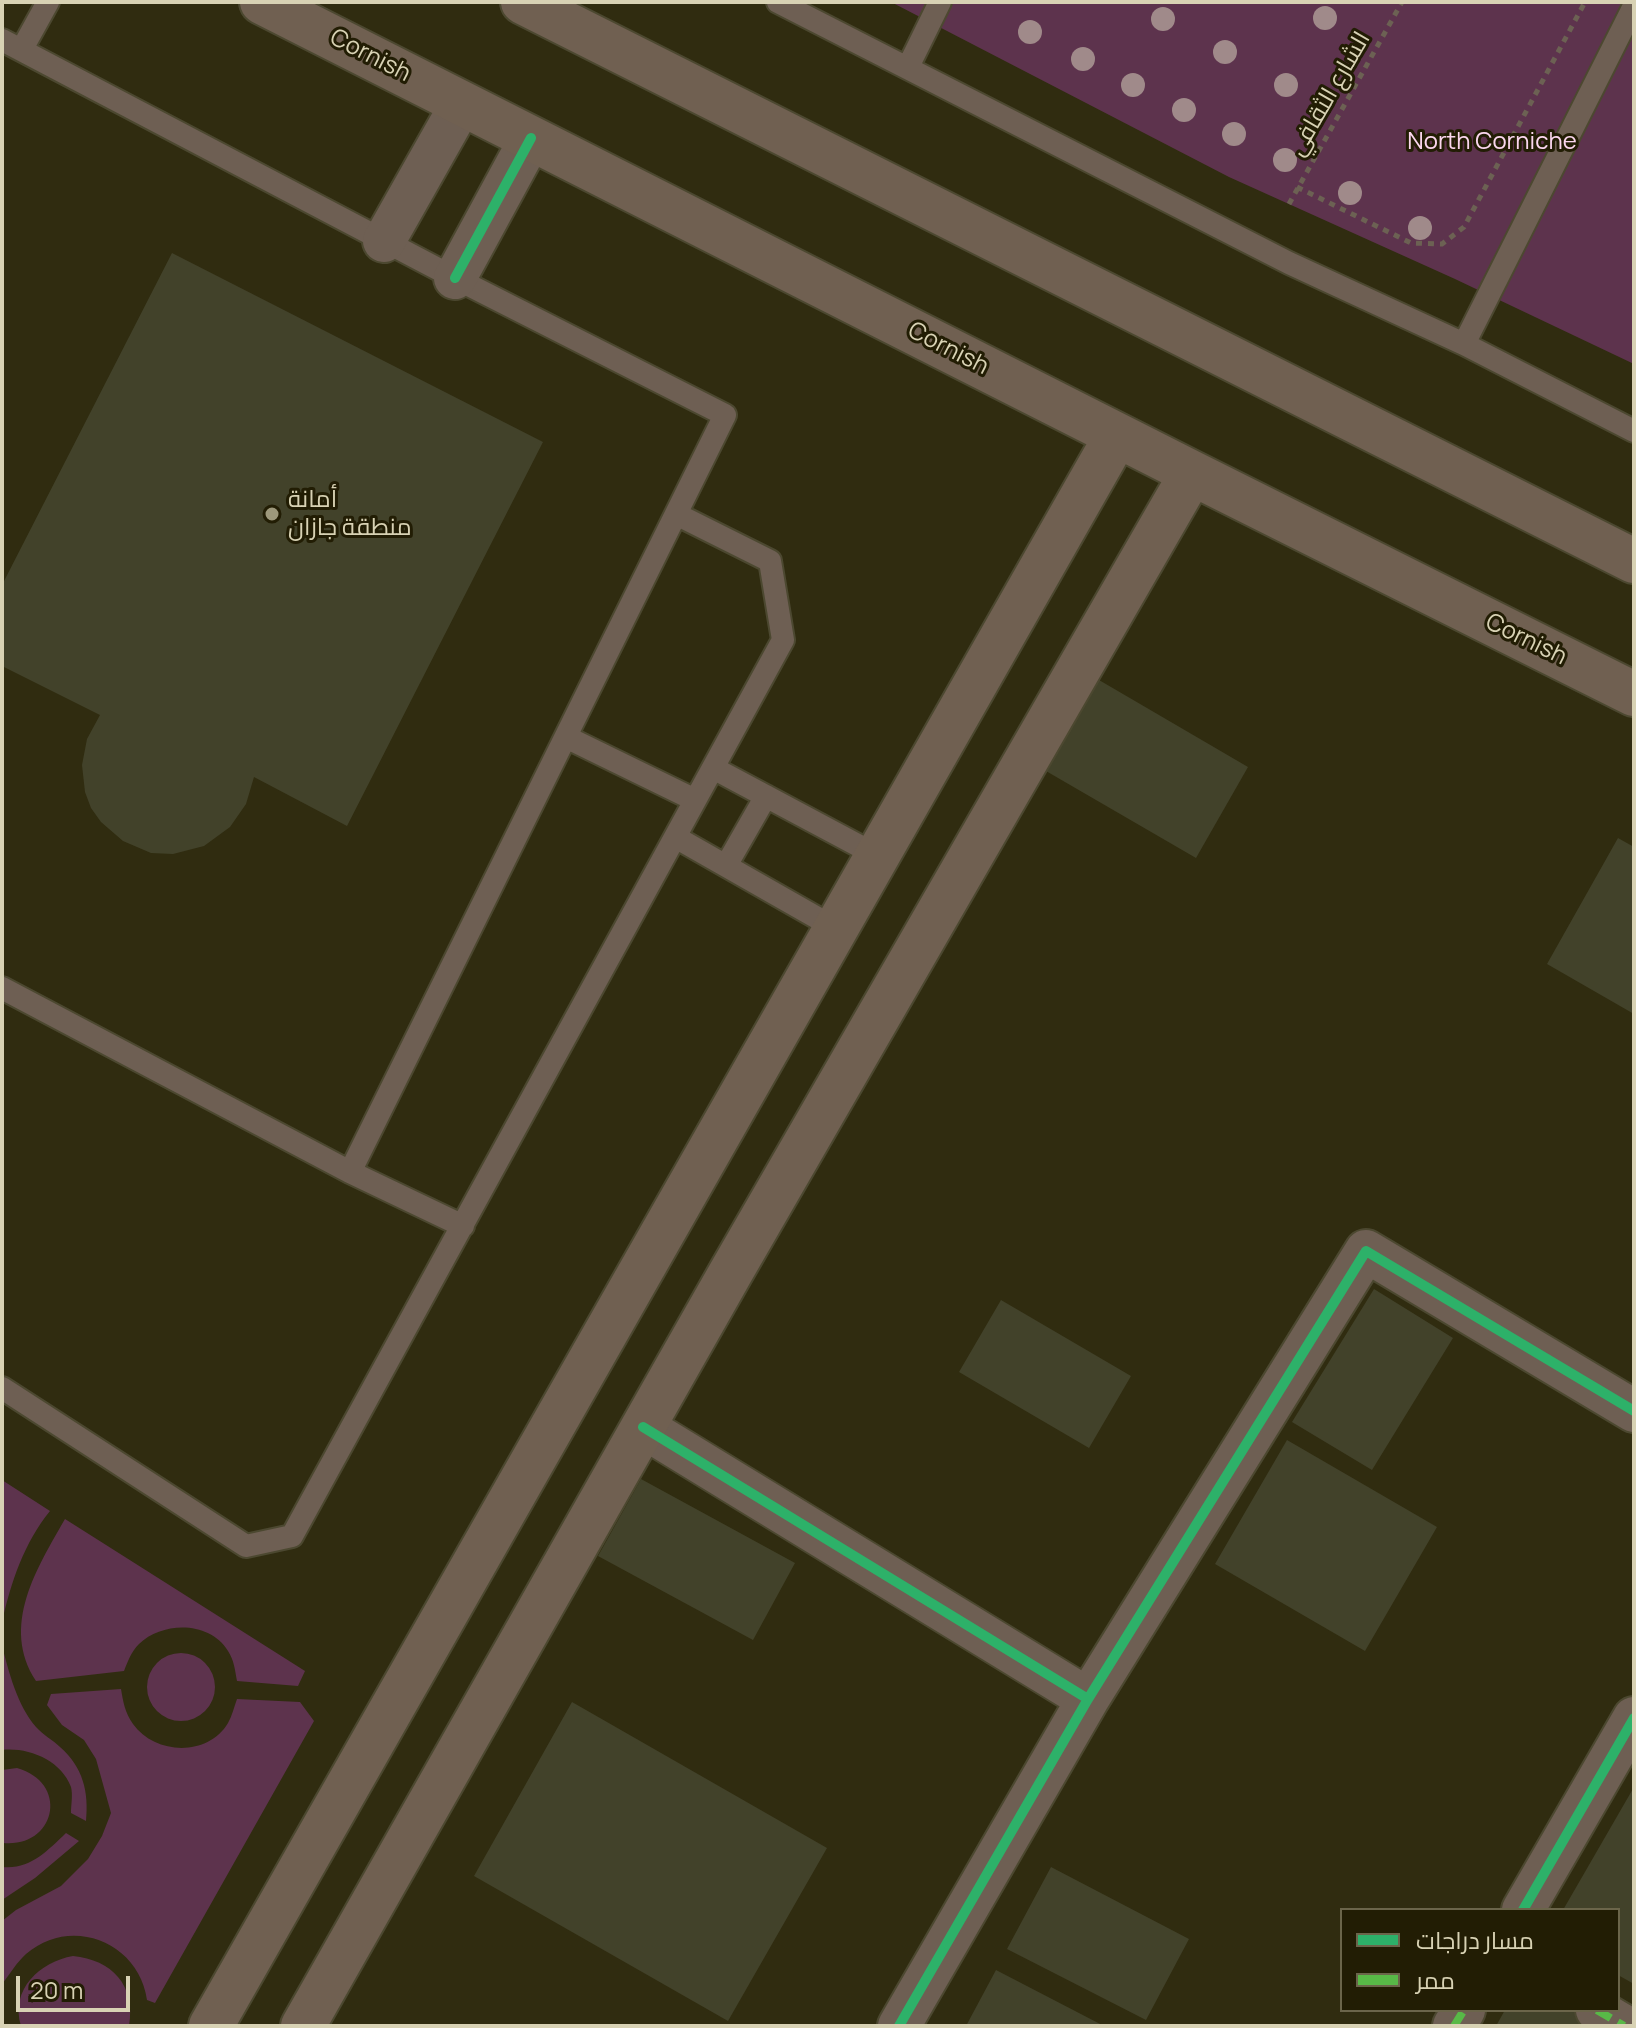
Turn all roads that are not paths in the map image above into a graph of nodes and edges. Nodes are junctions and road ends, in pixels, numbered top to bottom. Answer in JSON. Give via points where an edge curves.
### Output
{"nodes":[{"id":1,"x":48,"y":2,"type":"edge"},
{"id":2,"x":262,"y":2,"type":"edge"},
{"id":3,"x":523,"y":2,"type":"edge"},
{"id":4,"x":778,"y":2,"type":"edge"},
{"id":5,"x":940,"y":2,"type":"edge"},
{"id":6,"x":1634,"y":6,"type":"edge"},
{"id":7,"x":12,"y":45,"type":"edge"},
{"id":8,"x":908,"y":67,"type":"junction"},
{"id":9,"x":462,"y":103,"type":"junction"},
{"id":10,"x":531,"y":138,"type":"junction"},
{"id":11,"x":384,"y":241,"type":"junction"},
{"id":12,"x":455,"y":278,"type":"junction"},
{"id":13,"x":1464,"y":344,"type":"junction"},
{"id":14,"x":1634,"y":431,"type":"edge"},
{"id":15,"x":1117,"y":435,"type":"junction"},
{"id":16,"x":1192,"y":473,"type":"junction"},
{"id":17,"x":676,"y":514,"type":"junction"},
{"id":18,"x":1634,"y":561,"type":"edge"},
{"id":19,"x":1634,"y":694,"type":"edge"},
{"id":20,"x":566,"y":737,"type":"junction"},
{"id":21,"x":715,"y":769,"type":"junction"},
{"id":22,"x":766,"y":796,"type":"junction"},
{"id":23,"x":695,"y":800,"type":"junction"},
{"id":24,"x":677,"y":838,"type":"junction"},
{"id":25,"x":878,"y":856,"type":"junction"},
{"id":26,"x":727,"y":864,"type":"junction"},
{"id":27,"x":835,"y":928,"type":"junction"},
{"id":28,"x":2,"y":988,"type":"edge"},
{"id":29,"x":350,"y":1172,"type":"junction"},
{"id":30,"x":463,"y":1226,"type":"junction"},
{"id":31,"x":2,"y":1388,"type":"edge"},
{"id":32,"x":1634,"y":1411,"type":"edge"},
{"id":33,"x":643,"y":1427,"type":"junction"},
{"id":34,"x":1088,"y":1699,"type":"junction"},
{"id":35,"x":1634,"y":1718,"type":"edge"},
{"id":36,"x":1524,"y":1908,"type":"edge"},
{"id":37,"x":1600,"y":2012,"type":"edge"},
{"id":38,"x":211,"y":2026,"type":"edge"},
{"id":39,"x":303,"y":2026,"type":"edge"},
{"id":40,"x":899,"y":2026,"type":"edge"},
{"id":41,"x":1624,"y":2026,"type":"edge"}],
"edges":[{"from":1,"to":7,"type":"lane"},
{"from":2,"to":9,"type":"main road","name":"Cornish"},
{"from":3,"to":18,"type":"main road"},
{"from":4,"to":8,"type":"lane"},
{"from":5,"to":8,"type":"lane"},
{"from":6,"to":13,"type":"lane"},
{"from":7,"to":11,"type":"lane"},
{"from":8,"to":13,"type":"lane","via":[[1289,263]]},
{"from":9,"to":10,"type":"main road","name":"Cornish"},
{"from":9,"to":11,"type":"street"},
{"from":10,"to":12,"type":"street"},
{"from":10,"to":15,"type":"main road","name":"Cornish"},
{"from":11,"to":12,"type":"lane"},
{"from":12,"to":17,"type":"lane","via":[[725,415]]},
{"from":13,"to":14,"type":"lane"},
{"from":15,"to":16,"type":"main road","name":"Cornish"},
{"from":15,"to":25,"type":"main road"},
{"from":16,"to":19,"type":"main road","name":"Cornish"},
{"from":16,"to":33,"type":"main road"},
{"from":17,"to":20,"type":"lane"},
{"from":17,"to":21,"type":"lane","via":[[770,561],[783,640]]},
{"from":20,"to":23,"type":"lane"},
{"from":20,"to":29,"type":"lane"},
{"from":21,"to":22,"type":"lane"},
{"from":21,"to":23,"type":"lane"},
{"from":22,"to":25,"type":"lane"},
{"from":22,"to":26,"type":"lane"},
{"from":23,"to":24,"type":"lane"},
{"from":24,"to":26,"type":"lane"},
{"from":24,"to":30,"type":"lane"},
{"from":25,"to":27,"type":"main road"},
{"from":26,"to":27,"type":"lane"},
{"from":27,"to":38,"type":"main road"},
{"from":28,"to":29,"type":"lane"},
{"from":29,"to":30,"type":"lane"},
{"from":30,"to":31,"type":"lane","via":[[292,1536],[246,1546]]},
{"from":32,"to":34,"type":"street","via":[[1366,1251]]},
{"from":33,"to":34,"type":"street"},
{"from":33,"to":39,"type":"main road"},
{"from":34,"to":40,"type":"street"},
{"from":35,"to":36,"type":"street"},
{"from":37,"to":41,"type":"street"}]}
